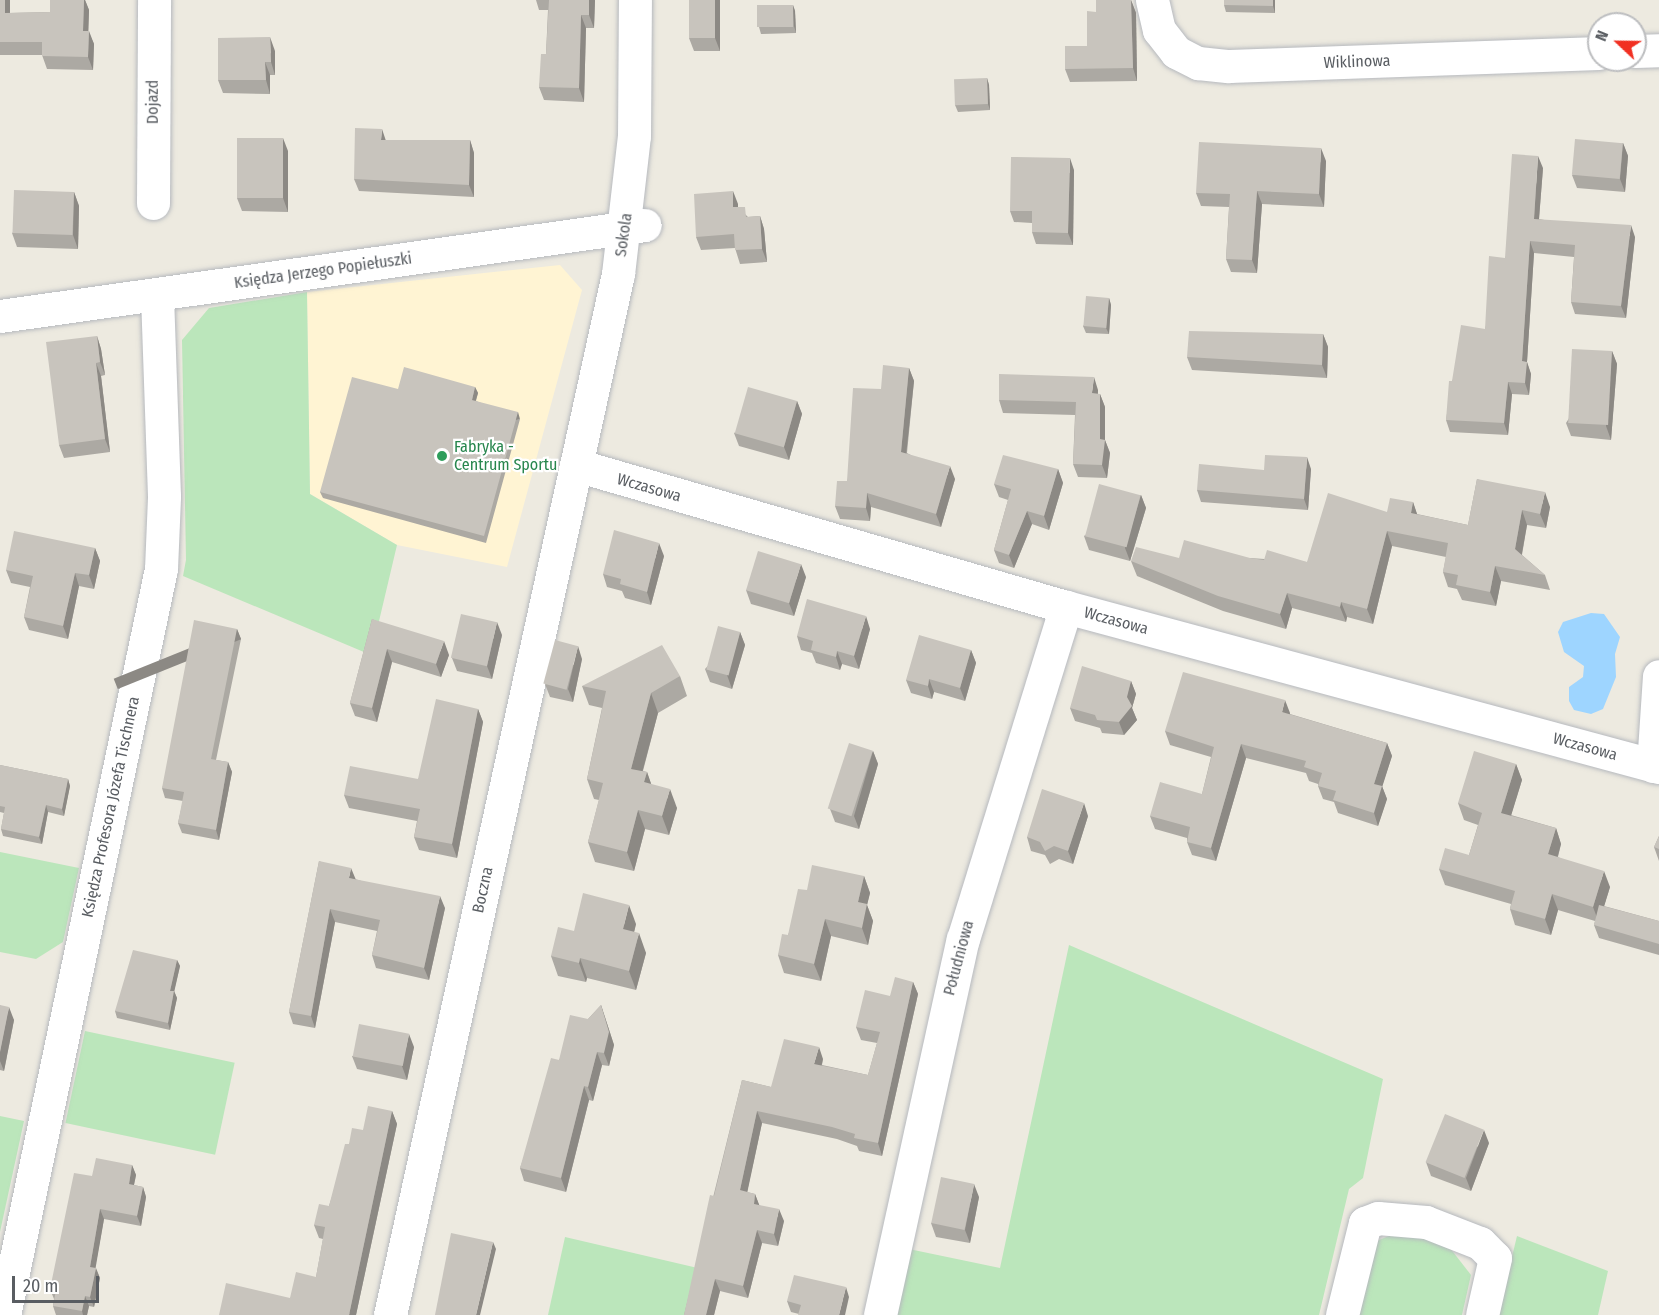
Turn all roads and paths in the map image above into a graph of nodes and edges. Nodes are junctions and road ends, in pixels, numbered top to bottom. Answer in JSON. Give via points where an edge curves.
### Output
{"nodes":[{"id":1,"x":154,"y":0,"type":"edge"},
{"id":2,"x":635,"y":0,"type":"edge"},
{"id":3,"x":1152,"y":0,"type":"edge"},
{"id":4,"x":1587,"y":52,"type":"edge"},
{"id":5,"x":153,"y":203,"type":"dead end"},
{"id":6,"x":635,"y":227,"type":"junction"},
{"id":7,"x":157,"y":294,"type":"junction"},
{"id":8,"x":0,"y":316,"type":"edge"},
{"id":9,"x":576,"y":465,"type":"junction"},
{"id":10,"x":1066,"y":608,"type":"junction"},
{"id":11,"x":1659,"y":676,"type":"edge"},
{"id":12,"x":1656,"y":766,"type":"edge"},
{"id":13,"x":4,"y":1315,"type":"edge"},
{"id":14,"x":390,"y":1315,"type":"edge"},
{"id":15,"x":880,"y":1315,"type":"edge"},
{"id":16,"x":1342,"y":1315,"type":"edge"},
{"id":17,"x":1482,"y":1315,"type":"edge"}],
"edges":[{"from":1,"to":5,"type":"street","name":"Dojazd"},
{"from":2,"to":6,"type":"street","name":"Sokola"},
{"from":3,"to":4,"type":"street","name":"Wiklinowa","via":[[1159,30],[1176,52],[1198,63],[1229,66]]},
{"from":6,"to":7,"type":"street","name":"Księdza Jerzego Popiełuszki"},
{"from":6,"to":9,"type":"street","name":"Sokola"},
{"from":7,"to":8,"type":"street","name":"Księdza Jerzego Popiełuszki"},
{"from":7,"to":13,"type":"street","name":"Księdza Profesora Józefa Tischnera","via":[[164,496],[161,569]]},
{"from":9,"to":10,"type":"street","name":"Wczasowa"},
{"from":9,"to":14,"type":"street","name":"Boczna"},
{"from":10,"to":12,"type":"street","name":"Wczasowa"},
{"from":10,"to":15,"type":"street","name":"Południowa","via":[[963,939]]},
{"from":11,"to":12,"type":"street"},
{"from":16,"to":17,"type":"street","via":[[1365,1223],[1378,1218],[1426,1222],[1480,1243],[1495,1258]]}]}
